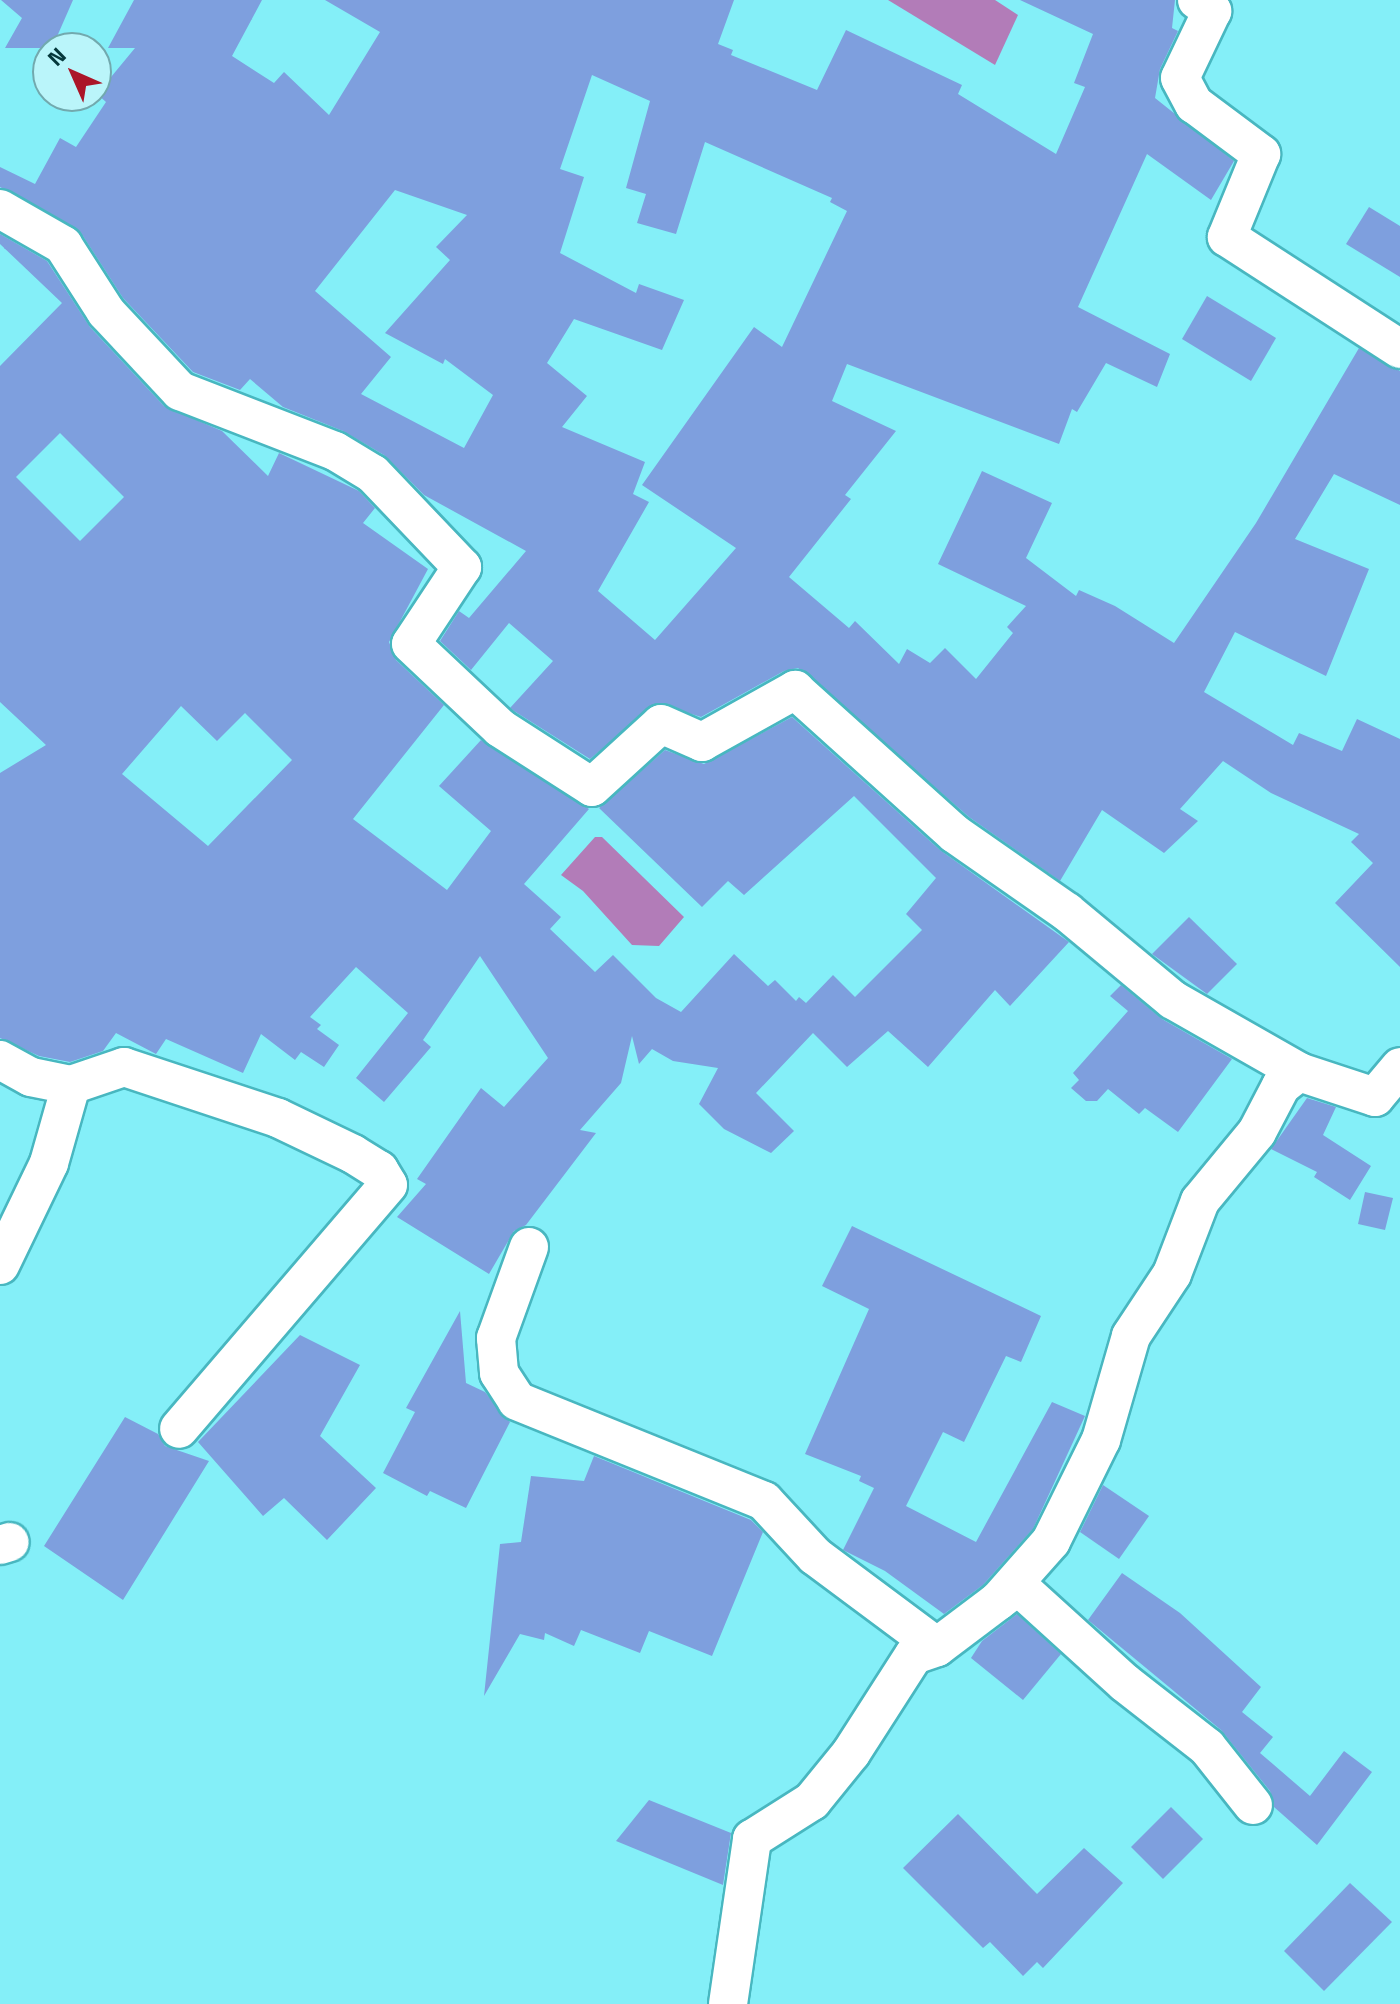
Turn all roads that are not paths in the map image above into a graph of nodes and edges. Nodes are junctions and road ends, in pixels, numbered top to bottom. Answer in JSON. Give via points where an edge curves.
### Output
{"nodes":[{"id":1,"x":1197,"y":0,"type":"edge"},
{"id":2,"x":0,"y":209,"type":"edge"},
{"id":3,"x":1400,"y":349,"type":"edge"},
{"id":4,"x":0,"y":1060,"type":"edge"},
{"id":5,"x":1400,"y":1067,"type":"edge"},
{"id":6,"x":1299,"y":1072,"type":"junction"},
{"id":7,"x":71,"y":1085,"type":"junction"},
{"id":8,"x":529,"y":1247,"type":"dead end"},
{"id":9,"x":0,"y":1265,"type":"edge"},
{"id":10,"x":179,"y":1429,"type":"dead end"},
{"id":11,"x":998,"y":1601,"type":"junction"},
{"id":12,"x":937,"y":1647,"type":"junction"},
{"id":13,"x":1253,"y":1805,"type":"dead end"},
{"id":14,"x":728,"y":2004,"type":"edge"}],
"edges":[{"from":1,"to":3,"type":"street","via":[[1212,11],[1180,78],[1194,104],[1261,154],[1227,237]]},
{"from":2,"to":6,"type":"street","via":[[63,245],[106,312],[180,391],[335,451],[373,474],[462,567],[411,644],[500,728],[592,787],[661,724],[702,742],[795,690],[955,834],[1067,912],[1173,1000]]},
{"from":4,"to":7,"type":"street","via":[[31,1077]]},
{"from":5,"to":6,"type":"street","via":[[1375,1097]]},
{"from":6,"to":11,"type":"street","via":[[1281,1086],[1257,1132],[1200,1201],[1172,1274],[1131,1336],[1101,1440],[1051,1541]]},
{"from":7,"to":9,"type":"street","via":[[49,1163]]},
{"from":7,"to":10,"type":"street","via":[[124,1067],[278,1118],[353,1154],[379,1170],[388,1185]]},
{"from":8,"to":12,"type":"street","via":[[496,1338],[499,1373],[517,1401],[764,1501],[815,1556]]},
{"from":11,"to":12,"type":"street"},
{"from":11,"to":13,"type":"street","via":[[1018,1586],[1125,1683],[1207,1747]]},
{"from":12,"to":14,"type":"street","via":[[914,1655],[812,1801],[752,1839]]}]}
